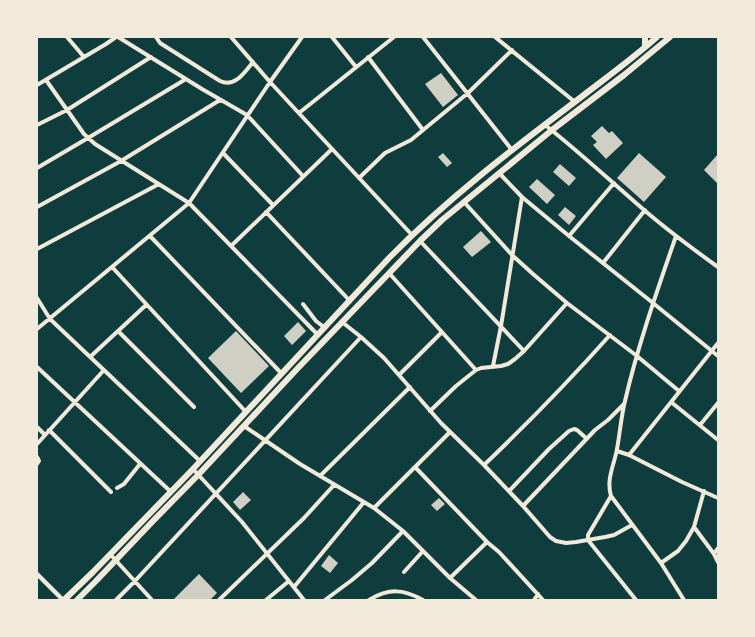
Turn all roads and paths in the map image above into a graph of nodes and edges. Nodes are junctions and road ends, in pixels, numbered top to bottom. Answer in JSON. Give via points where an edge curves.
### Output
{"nodes":[{"id":1,"x":67,"y":37,"type":"edge"},
{"id":2,"x":117,"y":37,"type":"edge"},
{"id":3,"x":156,"y":37,"type":"edge"},
{"id":4,"x":231,"y":37,"type":"edge"},
{"id":5,"x":296,"y":37,"type":"edge"},
{"id":6,"x":332,"y":37,"type":"edge"},
{"id":7,"x":394,"y":37,"type":"edge"},
{"id":8,"x":423,"y":37,"type":"edge"},
{"id":9,"x":495,"y":37,"type":"edge"},
{"id":10,"x":645,"y":37,"type":"edge"},
{"id":11,"x":657,"y":37,"type":"edge"},
{"id":12,"x":670,"y":37,"type":"edge"},
{"id":13,"x":301,"y":39,"type":"edge"},
{"id":14,"x":645,"y":47,"type":"junction"},
{"id":15,"x":512,"y":50,"type":"junction"},
{"id":16,"x":84,"y":57,"type":"junction"},
{"id":17,"x":151,"y":57,"type":"junction"},
{"id":18,"x":368,"y":57,"type":"junction"},
{"id":19,"x":253,"y":62,"type":"junction"},
{"id":20,"x":356,"y":67,"type":"junction"},
{"id":21,"x":186,"y":79,"type":"junction"},
{"id":22,"x":46,"y":80,"type":"junction"},
{"id":23,"x":270,"y":82,"type":"junction"},
{"id":24,"x":37,"y":85,"type":"edge"},
{"id":25,"x":468,"y":94,"type":"junction"},
{"id":26,"x":220,"y":100,"type":"junction"},
{"id":27,"x":575,"y":102,"type":"junction"},
{"id":28,"x":67,"y":110,"type":"junction"},
{"id":29,"x":299,"y":113,"type":"junction"},
{"id":30,"x":247,"y":115,"type":"junction"},
{"id":31,"x":37,"y":125,"type":"edge"},
{"id":32,"x":545,"y":125,"type":"junction"},
{"id":33,"x":423,"y":130,"type":"junction"},
{"id":34,"x":552,"y":130,"type":"junction"},
{"id":35,"x":88,"y":138,"type":"junction"},
{"id":36,"x":332,"y":148,"type":"junction"},
{"id":37,"x":512,"y":150,"type":"junction"},
{"id":38,"x":223,"y":153,"type":"junction"},
{"id":39,"x":121,"y":161,"type":"junction"},
{"id":40,"x":37,"y":168,"type":"edge"},
{"id":41,"x":499,"y":173,"type":"junction"},
{"id":42,"x":303,"y":176,"type":"junction"},
{"id":43,"x":359,"y":178,"type":"junction"},
{"id":44,"x":614,"y":183,"type":"junction"},
{"id":45,"x":159,"y":184,"type":"junction"},
{"id":46,"x":522,"y":197,"type":"junction"},
{"id":47,"x":464,"y":202,"type":"junction"},
{"id":48,"x":189,"y":203,"type":"junction"},
{"id":49,"x":273,"y":205,"type":"junction"},
{"id":50,"x":37,"y":207,"type":"edge"},
{"id":51,"x":645,"y":210,"type":"junction"},
{"id":52,"x":266,"y":212,"type":"junction"},
{"id":53,"x":412,"y":235,"type":"junction"},
{"id":54,"x":150,"y":236,"type":"junction"},
{"id":55,"x":569,"y":236,"type":"junction"},
{"id":56,"x":676,"y":236,"type":"junction"},
{"id":57,"x":420,"y":241,"type":"junction"},
{"id":58,"x":231,"y":246,"type":"junction"},
{"id":59,"x":37,"y":249,"type":"edge"},
{"id":60,"x":512,"y":255,"type":"junction"},
{"id":61,"x":603,"y":263,"type":"junction"},
{"id":62,"x":112,"y":267,"type":"junction"},
{"id":63,"x":718,"y":267,"type":"edge"},
{"id":64,"x":389,"y":273,"type":"junction"},
{"id":65,"x":37,"y":298,"type":"edge"},
{"id":66,"x":350,"y":301,"type":"junction"},
{"id":67,"x":653,"y":302,"type":"junction"},
{"id":68,"x":567,"y":303,"type":"junction"},
{"id":69,"x":303,"y":304,"type":"dead end"},
{"id":70,"x":146,"y":305,"type":"junction"},
{"id":71,"x":50,"y":319,"type":"junction"},
{"id":72,"x":342,"y":322,"type":"junction"},
{"id":73,"x":501,"y":326,"type":"junction"},
{"id":74,"x":325,"y":328,"type":"junction"},
{"id":75,"x":37,"y":329,"type":"edge"},
{"id":76,"x":118,"y":331,"type":"junction"},
{"id":77,"x":442,"y":332,"type":"junction"},
{"id":78,"x":318,"y":335,"type":"junction"},
{"id":79,"x":610,"y":335,"type":"junction"},
{"id":80,"x":361,"y":337,"type":"junction"},
{"id":81,"x":718,"y":343,"type":"edge"},
{"id":82,"x":524,"y":351,"type":"junction"},
{"id":83,"x":712,"y":351,"type":"junction"},
{"id":84,"x":637,"y":356,"type":"junction"},
{"id":85,"x":718,"y":356,"type":"edge"},
{"id":86,"x":90,"y":357,"type":"junction"},
{"id":87,"x":493,"y":366,"type":"junction"},
{"id":88,"x":37,"y":367,"type":"edge"},
{"id":89,"x":104,"y":370,"type":"junction"},
{"id":90,"x":476,"y":370,"type":"junction"},
{"id":91,"x":282,"y":374,"type":"junction"},
{"id":92,"x":399,"y":375,"type":"junction"},
{"id":93,"x":410,"y":388,"type":"junction"},
{"id":94,"x":679,"y":391,"type":"junction"},
{"id":95,"x":74,"y":402,"type":"junction"},
{"id":96,"x":671,"y":402,"type":"junction"},
{"id":97,"x":624,"y":403,"type":"junction"},
{"id":98,"x":718,"y":403,"type":"edge"},
{"id":99,"x":194,"y":407,"type":"dead end"},
{"id":100,"x":430,"y":411,"type":"junction"},
{"id":101,"x":246,"y":412,"type":"junction"},
{"id":102,"x":700,"y":425,"type":"junction"},
{"id":103,"x":244,"y":426,"type":"junction"},
{"id":104,"x":37,"y":427,"type":"edge"},
{"id":105,"x":49,"y":430,"type":"junction"},
{"id":106,"x":450,"y":432,"type":"junction"},
{"id":107,"x":45,"y":435,"type":"junction"},
{"id":108,"x":587,"y":439,"type":"junction"},
{"id":109,"x":718,"y":440,"type":"edge"},
{"id":110,"x":265,"y":441,"type":"junction"},
{"id":111,"x":37,"y":444,"type":"edge"},
{"id":112,"x":617,"y":451,"type":"junction"},
{"id":113,"x":629,"y":455,"type":"junction"},
{"id":114,"x":37,"y":457,"type":"edge"},
{"id":115,"x":200,"y":461,"type":"junction"},
{"id":116,"x":37,"y":464,"type":"edge"},
{"id":117,"x":140,"y":464,"type":"junction"},
{"id":118,"x":484,"y":465,"type":"junction"},
{"id":119,"x":415,"y":467,"type":"junction"},
{"id":120,"x":193,"y":468,"type":"junction"},
{"id":121,"x":199,"y":474,"type":"junction"},
{"id":122,"x":320,"y":476,"type":"junction"},
{"id":123,"x":334,"y":485,"type":"junction"},
{"id":124,"x":118,"y":488,"type":"dead end"},
{"id":125,"x":170,"y":491,"type":"junction"},
{"id":126,"x":509,"y":491,"type":"junction"},
{"id":127,"x":704,"y":491,"type":"junction"},
{"id":128,"x":111,"y":492,"type":"dead end"},
{"id":129,"x":216,"y":493,"type":"junction"},
{"id":130,"x":611,"y":496,"type":"junction"},
{"id":131,"x":718,"y":498,"type":"edge"},
{"id":132,"x":364,"y":502,"type":"junction"},
{"id":133,"x":523,"y":506,"type":"junction"},
{"id":134,"x":374,"y":508,"type":"junction"},
{"id":135,"x":632,"y":525,"type":"junction"},
{"id":136,"x":694,"y":527,"type":"junction"},
{"id":137,"x":403,"y":531,"type":"junction"},
{"id":138,"x":588,"y":540,"type":"junction"},
{"id":139,"x":487,"y":542,"type":"junction"},
{"id":140,"x":718,"y":548,"type":"edge"},
{"id":141,"x":422,"y":551,"type":"junction"},
{"id":142,"x":267,"y":553,"type":"junction"},
{"id":143,"x":110,"y":554,"type":"junction"},
{"id":144,"x":714,"y":554,"type":"junction"},
{"id":145,"x":116,"y":560,"type":"junction"},
{"id":146,"x":718,"y":562,"type":"edge"},
{"id":147,"x":660,"y":563,"type":"junction"},
{"id":148,"x":404,"y":572,"type":"dead end"},
{"id":149,"x":37,"y":574,"type":"edge"},
{"id":150,"x":450,"y":578,"type":"junction"},
{"id":151,"x":289,"y":581,"type":"junction"},
{"id":152,"x":134,"y":582,"type":"junction"},
{"id":153,"x":294,"y":587,"type":"junction"},
{"id":154,"x":538,"y":594,"type":"junction"},
{"id":155,"x":63,"y":600,"type":"edge"},
{"id":156,"x":76,"y":600,"type":"edge"},
{"id":157,"x":116,"y":600,"type":"edge"},
{"id":158,"x":152,"y":600,"type":"edge"},
{"id":159,"x":219,"y":600,"type":"edge"},
{"id":160,"x":266,"y":600,"type":"edge"},
{"id":161,"x":304,"y":600,"type":"edge"},
{"id":162,"x":325,"y":600,"type":"edge"},
{"id":163,"x":369,"y":600,"type":"edge"},
{"id":164,"x":423,"y":600,"type":"edge"},
{"id":165,"x":476,"y":600,"type":"edge"},
{"id":166,"x":534,"y":600,"type":"edge"},
{"id":167,"x":542,"y":600,"type":"edge"},
{"id":168,"x":636,"y":600,"type":"edge"},
{"id":169,"x":684,"y":600,"type":"edge"}],
"edges":[{"from":1,"to":16,"type":"street"},
{"from":2,"to":16,"type":"street"},
{"from":2,"to":17,"type":"street"},
{"from":3,"to":19,"type":"street","via":[[160,43],[226,84],[240,78]]},
{"from":4,"to":19,"type":"street"},
{"from":5,"to":13,"type":"street"},
{"from":6,"to":20,"type":"street"},
{"from":7,"to":18,"type":"street"},
{"from":8,"to":25,"type":"street"},
{"from":9,"to":15,"type":"street"},
{"from":10,"to":14,"type":"main road"},
{"from":11,"to":14,"type":"main road"},
{"from":12,"to":34,"type":"main road"},
{"from":13,"to":23,"type":"street"},
{"from":14,"to":27,"type":"main road"},
{"from":15,"to":25,"type":"street"},
{"from":15,"to":27,"type":"street"},
{"from":16,"to":22,"type":"street"},
{"from":17,"to":21,"type":"street"},
{"from":17,"to":28,"type":"street"},
{"from":18,"to":20,"type":"street"},
{"from":18,"to":33,"type":"street"},
{"from":19,"to":23,"type":"street"},
{"from":20,"to":29,"type":"street"},
{"from":21,"to":26,"type":"street"},
{"from":21,"to":35,"type":"street"},
{"from":22,"to":24,"type":"street"},
{"from":22,"to":28,"type":"street"},
{"from":23,"to":29,"type":"street"},
{"from":23,"to":30,"type":"street"},
{"from":25,"to":33,"type":"street"},
{"from":25,"to":37,"type":"street"},
{"from":26,"to":30,"type":"street"},
{"from":26,"to":39,"type":"street"},
{"from":27,"to":32,"type":"main road"},
{"from":28,"to":31,"type":"street"},
{"from":28,"to":35,"type":"street"},
{"from":29,"to":36,"type":"street"},
{"from":30,"to":38,"type":"street"},
{"from":30,"to":42,"type":"street"},
{"from":32,"to":34,"type":"street"},
{"from":32,"to":37,"type":"main road"},
{"from":33,"to":43,"type":"street","via":[[411,140],[385,153]]},
{"from":34,"to":41,"type":"main road"},
{"from":34,"to":44,"type":"street"},
{"from":35,"to":39,"type":"street"},
{"from":35,"to":40,"type":"street"},
{"from":36,"to":42,"type":"street"},
{"from":36,"to":43,"type":"street"},
{"from":37,"to":53,"type":"main road"},
{"from":38,"to":48,"type":"street"},
{"from":38,"to":49,"type":"street"},
{"from":39,"to":45,"type":"street"},
{"from":39,"to":50,"type":"street"},
{"from":41,"to":46,"type":"street"},
{"from":41,"to":47,"type":"main road"},
{"from":42,"to":49,"type":"street"},
{"from":43,"to":53,"type":"street"},
{"from":44,"to":51,"type":"street"},
{"from":44,"to":55,"type":"street"},
{"from":45,"to":48,"type":"street"},
{"from":45,"to":59,"type":"street"},
{"from":46,"to":55,"type":"street"},
{"from":46,"to":60,"type":"street"},
{"from":47,"to":57,"type":"main road"},
{"from":47,"to":60,"type":"street"},
{"from":48,"to":54,"type":"street"},
{"from":48,"to":58,"type":"street"},
{"from":49,"to":52,"type":"street"},
{"from":51,"to":56,"type":"street"},
{"from":51,"to":61,"type":"street"},
{"from":52,"to":58,"type":"street"},
{"from":52,"to":66,"type":"street"},
{"from":53,"to":66,"type":"main road"},
{"from":54,"to":62,"type":"street"},
{"from":54,"to":91,"type":"street"},
{"from":55,"to":61,"type":"street"},
{"from":56,"to":63,"type":"street"},
{"from":56,"to":67,"type":"street"},
{"from":57,"to":64,"type":"main road"},
{"from":57,"to":73,"type":"street"},
{"from":58,"to":78,"type":"street"},
{"from":60,"to":68,"type":"street"},
{"from":60,"to":73,"type":"street"},
{"from":61,"to":67,"type":"street"},
{"from":62,"to":70,"type":"street"},
{"from":62,"to":71,"type":"street"},
{"from":64,"to":72,"type":"main road"},
{"from":64,"to":77,"type":"street"},
{"from":65,"to":71,"type":"street"},
{"from":66,"to":74,"type":"main road"},
{"from":67,"to":83,"type":"street"},
{"from":67,"to":84,"type":"street"},
{"from":68,"to":79,"type":"street"},
{"from":68,"to":82,"type":"street"},
{"from":69,"to":74,"type":"street"},
{"from":70,"to":76,"type":"street"},
{"from":70,"to":101,"type":"street"},
{"from":71,"to":75,"type":"street"},
{"from":71,"to":86,"type":"street"},
{"from":72,"to":80,"type":"street"},
{"from":72,"to":103,"type":"main road"},
{"from":73,"to":82,"type":"street"},
{"from":73,"to":87,"type":"street"},
{"from":74,"to":78,"type":"main road"},
{"from":76,"to":86,"type":"street"},
{"from":76,"to":99,"type":"street"},
{"from":77,"to":90,"type":"street"},
{"from":77,"to":92,"type":"street"},
{"from":78,"to":91,"type":"main road"},
{"from":79,"to":84,"type":"street"},
{"from":79,"to":118,"type":"street"},
{"from":80,"to":92,"type":"street"},
{"from":80,"to":110,"type":"street"},
{"from":81,"to":83,"type":"street"},
{"from":82,"to":87,"type":"street","via":[[508,364]]},
{"from":83,"to":85,"type":"street"},
{"from":83,"to":94,"type":"street"},
{"from":84,"to":94,"type":"street"},
{"from":84,"to":97,"type":"street"},
{"from":86,"to":89,"type":"street"},
{"from":87,"to":90,"type":"street"},
{"from":88,"to":95,"type":"street"},
{"from":89,"to":95,"type":"street"},
{"from":89,"to":115,"type":"street"},
{"from":90,"to":100,"type":"street"},
{"from":91,"to":101,"type":"main road"},
{"from":92,"to":93,"type":"street"},
{"from":93,"to":100,"type":"street"},
{"from":93,"to":122,"type":"street"},
{"from":94,"to":96,"type":"street"},
{"from":95,"to":105,"type":"street"},
{"from":95,"to":117,"type":"street"},
{"from":96,"to":102,"type":"street"},
{"from":96,"to":113,"type":"street"},
{"from":97,"to":108,"type":"street"},
{"from":97,"to":112,"type":"street"},
{"from":98,"to":102,"type":"street"},
{"from":100,"to":106,"type":"street"},
{"from":101,"to":115,"type":"main road"},
{"from":102,"to":109,"type":"street"},
{"from":103,"to":110,"type":"street"},
{"from":103,"to":121,"type":"main road"},
{"from":104,"to":107,"type":"street"},
{"from":105,"to":107,"type":"street"},
{"from":105,"to":128,"type":"street"},
{"from":106,"to":118,"type":"street"},
{"from":106,"to":119,"type":"street"},
{"from":107,"to":111,"type":"street"},
{"from":108,"to":126,"type":"street","via":[[577,430],[569,431]]},
{"from":108,"to":133,"type":"street"},
{"from":110,"to":122,"type":"street"},
{"from":110,"to":129,"type":"street"},
{"from":112,"to":113,"type":"street"},
{"from":112,"to":130,"type":"street","via":[[609,482]]},
{"from":113,"to":127,"type":"street"},
{"from":114,"to":116,"type":"street"},
{"from":115,"to":120,"type":"main road"},
{"from":117,"to":124,"type":"street"},
{"from":117,"to":125,"type":"street"},
{"from":118,"to":126,"type":"street"},
{"from":119,"to":134,"type":"street"},
{"from":119,"to":139,"type":"street"},
{"from":120,"to":121,"type":"street"},
{"from":120,"to":125,"type":"main road"},
{"from":121,"to":129,"type":"street"},
{"from":121,"to":145,"type":"main road"},
{"from":122,"to":123,"type":"street"},
{"from":123,"to":132,"type":"street"},
{"from":123,"to":142,"type":"street"},
{"from":125,"to":143,"type":"main road"},
{"from":126,"to":133,"type":"street"},
{"from":127,"to":131,"type":"street"},
{"from":127,"to":136,"type":"street"},
{"from":129,"to":142,"type":"street"},
{"from":129,"to":152,"type":"street"},
{"from":130,"to":135,"type":"street"},
{"from":130,"to":138,"type":"street","via":[[588,534]]},
{"from":132,"to":134,"type":"street"},
{"from":132,"to":153,"type":"street"},
{"from":133,"to":138,"type":"street","via":[[556,541],[566,543]]},
{"from":134,"to":137,"type":"street"},
{"from":135,"to":138,"type":"street","via":[[614,535]]},
{"from":135,"to":147,"type":"street"},
{"from":136,"to":144,"type":"street"},
{"from":136,"to":147,"type":"street","via":[[678,551]]},
{"from":137,"to":141,"type":"street"},
{"from":137,"to":162,"type":"street","via":[[372,563]]},
{"from":138,"to":168,"type":"street"},
{"from":139,"to":150,"type":"street"},
{"from":139,"to":154,"type":"street"},
{"from":140,"to":144,"type":"street"},
{"from":141,"to":148,"type":"street"},
{"from":141,"to":150,"type":"street"},
{"from":142,"to":151,"type":"street"},
{"from":142,"to":159,"type":"street"},
{"from":143,"to":145,"type":"street"},
{"from":143,"to":155,"type":"main road"},
{"from":144,"to":146,"type":"street"},
{"from":145,"to":152,"type":"street"},
{"from":145,"to":156,"type":"main road"},
{"from":147,"to":169,"type":"street"},
{"from":149,"to":155,"type":"street"},
{"from":150,"to":165,"type":"street"},
{"from":151,"to":153,"type":"street"},
{"from":151,"to":160,"type":"street"},
{"from":152,"to":157,"type":"street"},
{"from":152,"to":158,"type":"street"},
{"from":153,"to":161,"type":"street"},
{"from":154,"to":166,"type":"street"},
{"from":154,"to":167,"type":"street"},
{"from":163,"to":164,"type":"street","via":[[386,592],[402,591]]}]}
